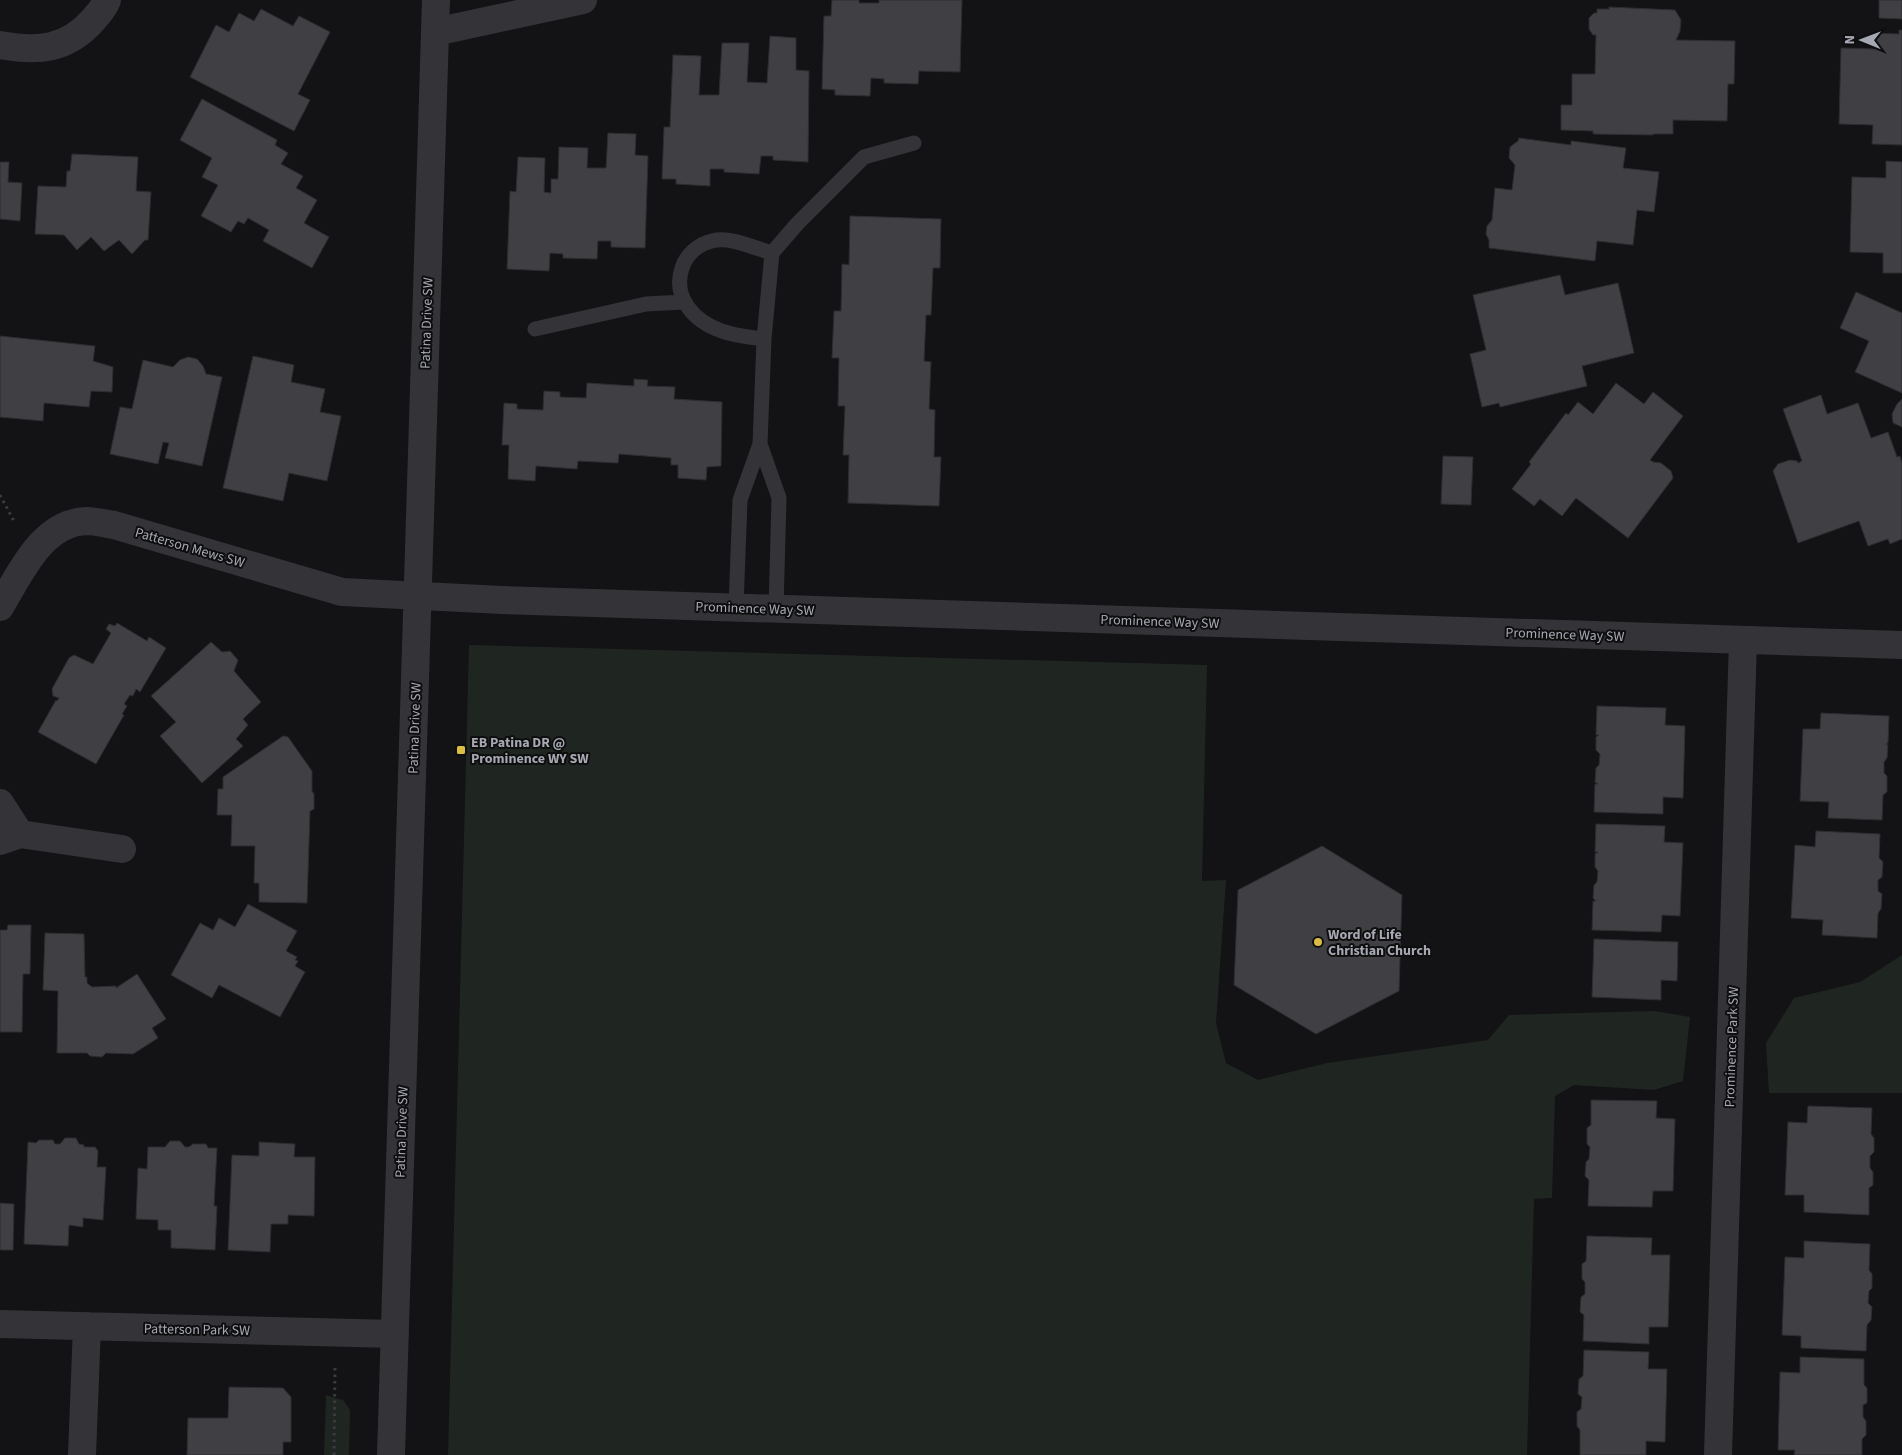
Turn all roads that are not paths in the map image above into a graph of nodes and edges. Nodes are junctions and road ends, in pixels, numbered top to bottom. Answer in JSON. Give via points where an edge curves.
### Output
{"nodes":[{"id":1,"x":107,"y":0,"type":"edge"},
{"id":2,"x":436,"y":0,"type":"edge"},
{"id":3,"x":583,"y":0,"type":"edge"},
{"id":4,"x":435,"y":32,"type":"junction"},
{"id":5,"x":0,"y":44,"type":"edge"},
{"id":6,"x":914,"y":143,"type":"dead end"},
{"id":7,"x":772,"y":252,"type":"junction"},
{"id":8,"x":684,"y":302,"type":"junction"},
{"id":9,"x":535,"y":329,"type":"dead end"},
{"id":10,"x":764,"y":340,"type":"junction"},
{"id":11,"x":760,"y":444,"type":"junction"},
{"id":12,"x":418,"y":597,"type":"junction"},
{"id":13,"x":0,"y":607,"type":"edge"},
{"id":14,"x":736,"y":607,"type":"junction"},
{"id":15,"x":776,"y":609,"type":"junction"},
{"id":16,"x":1743,"y":640,"type":"junction"},
{"id":17,"x":1902,"y":645,"type":"edge"},
{"id":18,"x":0,"y":803,"type":"edge"},
{"id":19,"x":10,"y":838,"type":"edge"},
{"id":20,"x":122,"y":849,"type":"dead end"},
{"id":21,"x":0,"y":1324,"type":"edge"},
{"id":22,"x":87,"y":1326,"type":"junction"},
{"id":23,"x":395,"y":1334,"type":"junction"},
{"id":24,"x":82,"y":1455,"type":"edge"},
{"id":25,"x":391,"y":1455,"type":"edge"},
{"id":26,"x":1718,"y":1455,"type":"edge"}],
"edges":[{"from":1,"to":5,"type":"street","via":[[84,31],[65,43],[44,48],[15,48]]},
{"from":2,"to":4,"type":"street","name":"Patina Drive SW"},
{"from":3,"to":4,"type":"street"},
{"from":4,"to":12,"type":"street","name":"Patina Drive SW"},
{"from":6,"to":7,"type":"lane","via":[[864,158]]},
{"from":7,"to":8,"type":"lane","via":[[726,240],[712,240],[700,245],[690,253],[679,277],[679,290]]},
{"from":7,"to":10,"type":"lane"},
{"from":8,"to":9,"type":"lane","via":[[646,304]]},
{"from":8,"to":10,"type":"lane","via":[[692,312],[722,331]]},
{"from":10,"to":11,"type":"lane"},
{"from":11,"to":14,"type":"lane","via":[[740,500]]},
{"from":11,"to":15,"type":"lane","via":[[779,498]]},
{"from":12,"to":13,"type":"street","name":"Patterson Mews SW","via":[[342,592],[114,525],[86,521],[54,532],[33,555]]},
{"from":12,"to":14,"type":"street","name":"Prominence Way SW"},
{"from":12,"to":23,"type":"street","name":"Patina Drive SW"},
{"from":14,"to":15,"type":"street","name":"Prominence Way SW"},
{"from":15,"to":16,"type":"street","name":"Prominence Way SW"},
{"from":16,"to":17,"type":"street","name":"Prominence Way SW"},
{"from":16,"to":26,"type":"street","name":"Prominence Park SW"},
{"from":18,"to":19,"type":"street"},
{"from":19,"to":20,"type":"street"},
{"from":21,"to":22,"type":"street","name":"Patterson Park SW"},
{"from":22,"to":23,"type":"street","name":"Patterson Park SW"},
{"from":22,"to":24,"type":"street"},
{"from":23,"to":25,"type":"street","name":"Patina Drive SW"}]}
